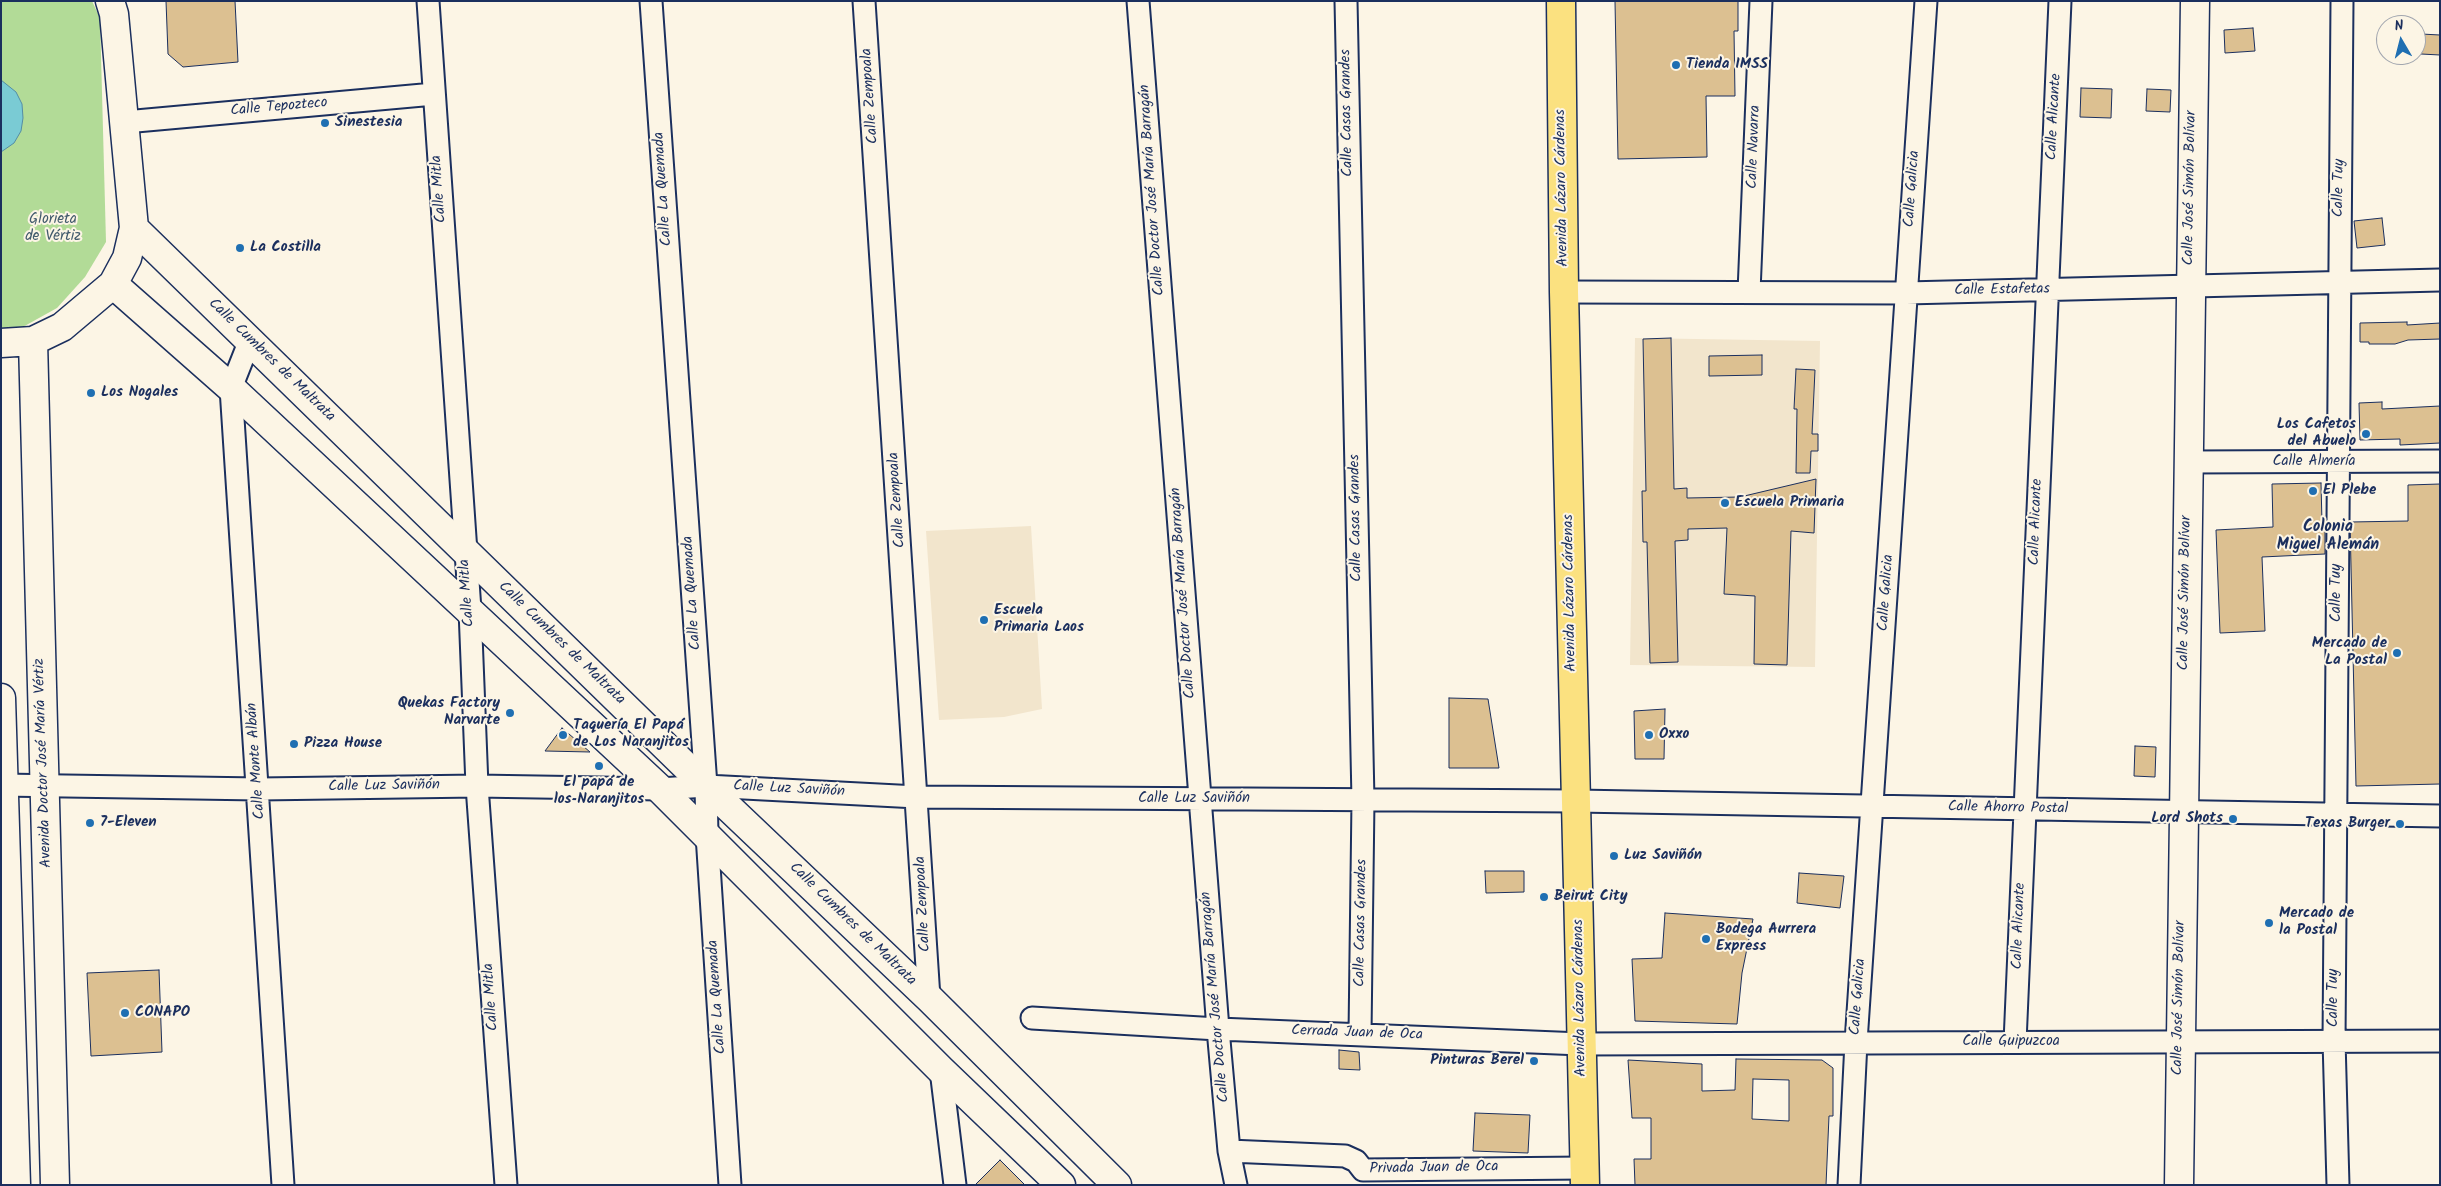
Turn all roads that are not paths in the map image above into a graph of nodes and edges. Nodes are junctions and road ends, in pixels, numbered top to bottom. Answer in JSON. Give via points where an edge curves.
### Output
{"nodes":[{"id":1,"x":110,"y":1,"type":"edge"},
{"id":2,"x":428,"y":1,"type":"edge"},
{"id":3,"x":651,"y":1,"type":"edge"},
{"id":4,"x":864,"y":1,"type":"edge"},
{"id":5,"x":1138,"y":1,"type":"edge"},
{"id":6,"x":1346,"y":1,"type":"edge"},
{"id":7,"x":1561,"y":1,"type":"edge"},
{"id":8,"x":1761,"y":1,"type":"edge"},
{"id":9,"x":1926,"y":1,"type":"edge"},
{"id":10,"x":2060,"y":1,"type":"edge"},
{"id":11,"x":2194,"y":1,"type":"edge"},
{"id":12,"x":2342,"y":1,"type":"edge"},
{"id":13,"x":434,"y":94,"type":"junction"},
{"id":14,"x":125,"y":122,"type":"junction"},
{"id":15,"x":134,"y":228,"type":"junction"},
{"id":16,"x":2440,"y":280,"type":"edge"},
{"id":17,"x":2339,"y":283,"type":"junction"},
{"id":18,"x":113,"y":284,"type":"junction"},
{"id":19,"x":2189,"y":288,"type":"junction"},
{"id":20,"x":2047,"y":290,"type":"junction"},
{"id":21,"x":1564,"y":292,"type":"junction"},
{"id":22,"x":1749,"y":292,"type":"junction"},
{"id":23,"x":1906,"y":293,"type":"junction"},
{"id":24,"x":250,"y":340,"type":"junction"},
{"id":25,"x":33,"y":341,"type":"junction"},
{"id":26,"x":1,"y":343,"type":"edge"},
{"id":27,"x":231,"y":388,"type":"junction"},
{"id":28,"x":2440,"y":461,"type":"edge"},
{"id":29,"x":2188,"y":462,"type":"junction"},
{"id":30,"x":2337,"y":462,"type":"junction"},
{"id":31,"x":465,"y":551,"type":"junction"},
{"id":32,"x":470,"y":610,"type":"junction"},
{"id":33,"x":1,"y":698,"type":"edge"},
{"id":34,"x":3,"y":785,"type":"edge"},
{"id":35,"x":45,"y":786,"type":"junction"},
{"id":36,"x":477,"y":786,"type":"junction"},
{"id":37,"x":706,"y":786,"type":"junction"},
{"id":38,"x":660,"y":788,"type":"junction"},
{"id":39,"x":259,"y":789,"type":"junction"},
{"id":40,"x":917,"y":797,"type":"junction"},
{"id":41,"x":1200,"y":799,"type":"junction"},
{"id":42,"x":1364,"y":800,"type":"junction"},
{"id":43,"x":1576,"y":801,"type":"junction"},
{"id":44,"x":1873,"y":808,"type":"junction"},
{"id":45,"x":2025,"y":808,"type":"junction"},
{"id":46,"x":2182,"y":812,"type":"junction"},
{"id":47,"x":2336,"y":816,"type":"junction"},
{"id":48,"x":2440,"y":816,"type":"edge"},
{"id":49,"x":707,"y":835,"type":"junction"},
{"id":50,"x":929,"y":998,"type":"junction"},
{"id":51,"x":1032,"y":1018,"type":"dead end"},
{"id":52,"x":1218,"y":1029,"type":"junction"},
{"id":53,"x":1360,"y":1034,"type":"junction"},
{"id":54,"x":2334,"y":1040,"type":"junction"},
{"id":55,"x":1856,"y":1042,"type":"junction"},
{"id":56,"x":2015,"y":1042,"type":"junction"},
{"id":57,"x":2179,"y":1042,"type":"junction"},
{"id":58,"x":2440,"y":1042,"type":"edge"},
{"id":59,"x":1581,"y":1044,"type":"junction"},
{"id":60,"x":941,"y":1070,"type":"junction"},
{"id":61,"x":1229,"y":1151,"type":"junction"},
{"id":62,"x":1585,"y":1176,"type":"edge"},
{"id":63,"x":1363,"y":1178,"type":"edge"},
{"id":64,"x":16,"y":1185,"type":"edge"},
{"id":65,"x":55,"y":1185,"type":"edge"},
{"id":66,"x":283,"y":1185,"type":"edge"},
{"id":67,"x":506,"y":1185,"type":"edge"},
{"id":68,"x":730,"y":1185,"type":"edge"},
{"id":69,"x":955,"y":1185,"type":"edge"},
{"id":70,"x":1061,"y":1185,"type":"edge"},
{"id":71,"x":1117,"y":1185,"type":"edge"},
{"id":72,"x":1236,"y":1185,"type":"edge"},
{"id":73,"x":1849,"y":1185,"type":"edge"},
{"id":74,"x":2179,"y":1185,"type":"edge"},
{"id":75,"x":2338,"y":1185,"type":"edge"}],
"edges":[{"from":1,"to":14,"type":"main road"},
{"from":2,"to":13,"type":"street","name":"Calle Mitla"},
{"from":3,"to":37,"type":"street","name":"Calle La Quemada"},
{"from":4,"to":40,"type":"street","name":"Calle Zempoala"},
{"from":5,"to":41,"type":"street","name":"Calle Doctor José María Barragán"},
{"from":6,"to":42,"type":"street","name":"Calle Casas Grandes"},
{"from":7,"to":21,"type":"main road","name":"Avenida Lázaro Cárdenas"},
{"from":8,"to":22,"type":"street","name":"Calle Navarra"},
{"from":9,"to":23,"type":"street","name":"Calle Galicia"},
{"from":10,"to":20,"type":"street","name":"Calle Alicante"},
{"from":11,"to":19,"type":"main road","name":"Calle José Simón Bolívar"},
{"from":12,"to":17,"type":"street","name":"Calle Tuy"},
{"from":13,"to":14,"type":"street","name":"Calle Tepozteco"},
{"from":13,"to":31,"type":"street","name":"Calle Mitla"},
{"from":14,"to":15,"type":"main road"},
{"from":15,"to":18,"type":"main road","via":[[127,258]]},
{"from":15,"to":24,"type":"main road","name":"Calle Cumbres de Maltrata"},
{"from":16,"to":17,"type":"street","name":"Calle Estafetas"},
{"from":17,"to":19,"type":"street","name":"Calle Estafetas"},
{"from":17,"to":30,"type":"street","name":"Calle Tuy"},
{"from":18,"to":25,"type":"main road","via":[[62,327]]},
{"from":18,"to":27,"type":"main road"},
{"from":19,"to":20,"type":"street","name":"Calle Estafetas"},
{"from":19,"to":29,"type":"main road","name":"Calle José Simón Bolívar"},
{"from":20,"to":23,"type":"street","name":"Calle Estafetas"},
{"from":20,"to":45,"type":"street","name":"Calle Alicante"},
{"from":21,"to":22,"type":"street","name":"Calle Estafetas"},
{"from":21,"to":43,"type":"main road","name":"Avenida Lázaro Cárdenas"},
{"from":22,"to":23,"type":"street","name":"Calle Estafetas"},
{"from":23,"to":44,"type":"street","name":"Calle Galicia"},
{"from":24,"to":27,"type":"street","name":"Calle Monte Albán"},
{"from":24,"to":31,"type":"main road","name":"Calle Cumbres de Maltrata"},
{"from":25,"to":26,"type":"main road"},
{"from":25,"to":35,"type":"main road","name":"Avenida Doctor José María Vértiz"},
{"from":27,"to":32,"type":"main road"},
{"from":27,"to":39,"type":"street","name":"Calle Monte Albán"},
{"from":28,"to":30,"type":"street","name":"Calle Almería"},
{"from":29,"to":30,"type":"street","name":"Calle Almería"},
{"from":29,"to":46,"type":"main road","name":"Calle José Simón Bolívar"},
{"from":30,"to":47,"type":"street","name":"Calle Tuy"},
{"from":31,"to":32,"type":"street","name":"Calle Mitla"},
{"from":31,"to":37,"type":"main road","name":"Calle Cumbres de Maltrata"},
{"from":32,"to":36,"type":"street","name":"Calle Mitla"},
{"from":32,"to":38,"type":"main road"},
{"from":33,"to":34,"type":"main road"},
{"from":34,"to":35,"type":"street","name":"Calle Luz Saviñón"},
{"from":34,"to":64,"type":"main road"},
{"from":35,"to":39,"type":"street","name":"Calle Luz Saviñón"},
{"from":35,"to":65,"type":"main road","name":"Avenida Doctor José María Vértiz"},
{"from":36,"to":38,"type":"street","name":"Calle Luz Saviñón"},
{"from":36,"to":39,"type":"street","name":"Calle Luz Saviñón"},
{"from":36,"to":67,"type":"street","name":"Calle Mitla"},
{"from":37,"to":38,"type":"street","name":"Calle Luz Saviñón"},
{"from":37,"to":40,"type":"street","name":"Calle Luz Saviñón"},
{"from":37,"to":49,"type":"street","name":"Calle La Quemada"},
{"from":37,"to":50,"type":"main road","name":"Calle Cumbres de Maltrata"},
{"from":38,"to":49,"type":"main road"},
{"from":39,"to":66,"type":"street","name":"Calle Monte Albán"},
{"from":40,"to":41,"type":"street","name":"Calle Luz Saviñón"},
{"from":40,"to":50,"type":"street","name":"Calle Zempoala"},
{"from":41,"to":42,"type":"street","name":"Calle Luz Saviñón"},
{"from":41,"to":52,"type":"street","name":"Calle Doctor José María Barragán"},
{"from":42,"to":43,"type":"street","name":"Calle Luz Saviñón"},
{"from":42,"to":53,"type":"street","name":"Calle Casas Grandes"},
{"from":43,"to":44,"type":"street","name":"Calle Ahorro Postal"},
{"from":43,"to":59,"type":"main road","name":"Avenida Lázaro Cárdenas"},
{"from":44,"to":45,"type":"street","name":"Calle Ahorro Postal"},
{"from":44,"to":55,"type":"street","name":"Calle Galicia"},
{"from":45,"to":46,"type":"street","name":"Calle Ahorro Postal"},
{"from":45,"to":56,"type":"street","name":"Calle Alicante"},
{"from":46,"to":47,"type":"street","name":"Calle Ahorro Postal"},
{"from":46,"to":57,"type":"main road","name":"Calle José Simón Bolívar"},
{"from":47,"to":48,"type":"street","name":"Calle Ahorro Postal"},
{"from":47,"to":54,"type":"street","name":"Calle Tuy"},
{"from":49,"to":60,"type":"main road"},
{"from":49,"to":68,"type":"street","name":"Calle La Quemada"},
{"from":50,"to":71,"type":"main road","name":"Calle Cumbres de Maltrata"},
{"from":51,"to":52,"type":"street","name":"Cerrada Juan de Oca"},
{"from":52,"to":53,"type":"street","name":"Cerrada Juan de Oca"},
{"from":52,"to":61,"type":"street","name":"Calle Doctor José María Barragán"},
{"from":53,"to":59,"type":"street","name":"Cerrada Juan de Oca"},
{"from":54,"to":57,"type":"street","name":"Calle Guipuzcoa"},
{"from":54,"to":58,"type":"street","name":"Calle Guipuzcoa"},
{"from":54,"to":75,"type":"street","name":"Calle Tuy"},
{"from":55,"to":56,"type":"street","name":"Calle Guipuzcoa"},
{"from":55,"to":59,"type":"street","name":"Calle Guipuzcoa"},
{"from":55,"to":73,"type":"street","name":"Calle Galicia"},
{"from":56,"to":57,"type":"street","name":"Calle Guipuzcoa"},
{"from":57,"to":74,"type":"main road","name":"Calle José Simón Bolívar"},
{"from":59,"to":62,"type":"main road","name":"Avenida Lázaro Cárdenas"},
{"from":60,"to":69,"type":"street"},
{"from":60,"to":70,"type":"main road"},
{"from":61,"to":63,"type":"street","name":"Privada Juan de Oca","via":[[1345,1156],[1356,1161]]},
{"from":61,"to":72,"type":"street","name":"Calle Doctor José María Barragán"},
{"from":62,"to":63,"type":"street","name":"Privada Juan de Oca"}]}
